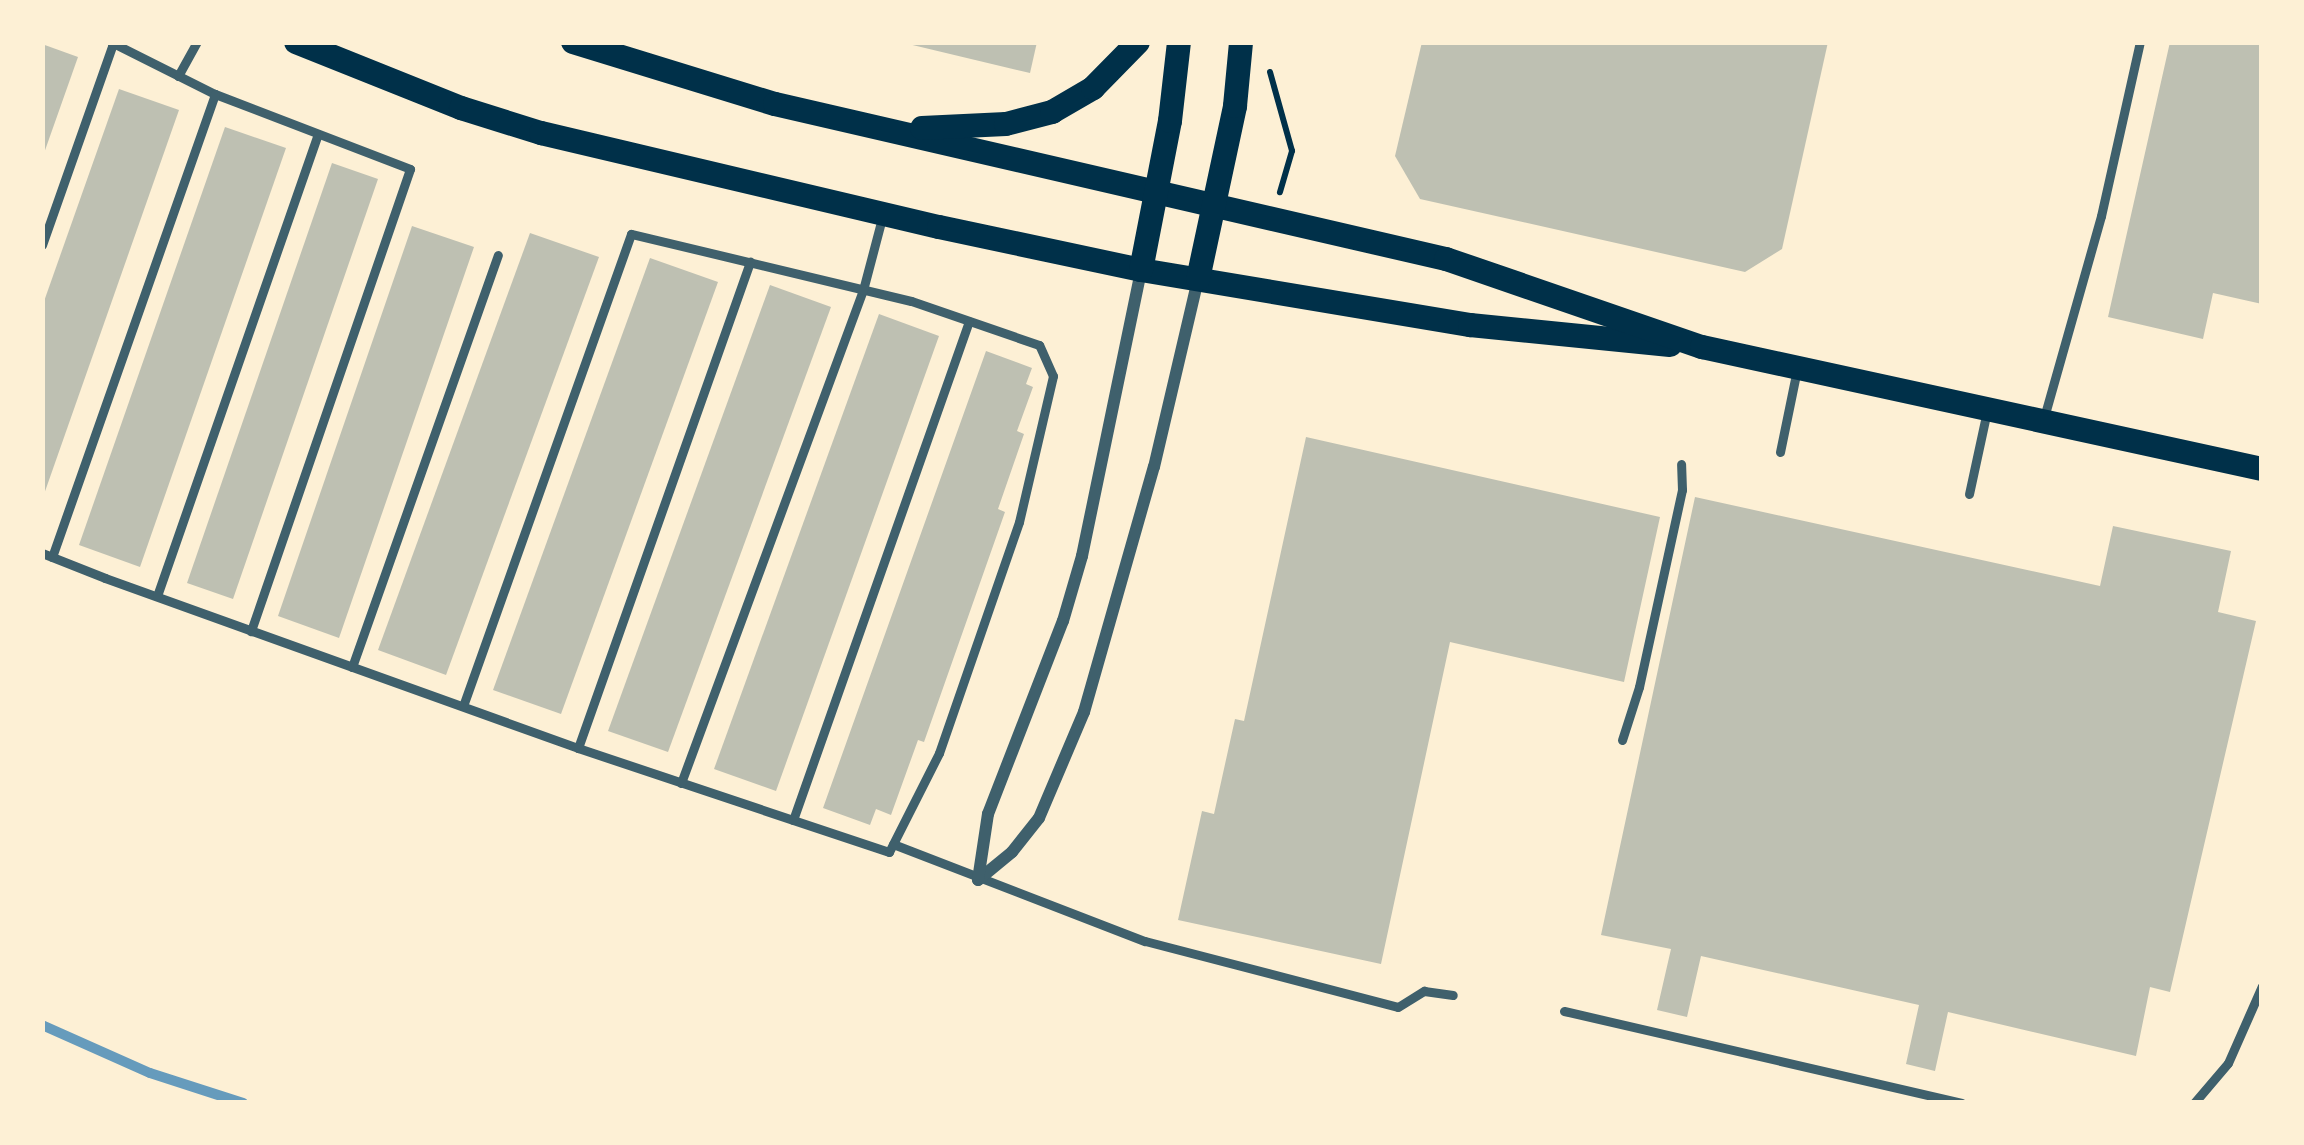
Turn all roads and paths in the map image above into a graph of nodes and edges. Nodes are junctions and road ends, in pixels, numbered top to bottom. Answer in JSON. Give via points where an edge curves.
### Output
{"nodes":[{"id":1,"x":112,"y":42,"type":"edge"},
{"id":2,"x":197,"y":42,"type":"edge"},
{"id":3,"x":296,"y":42,"type":"edge"},
{"id":4,"x":574,"y":42,"type":"edge"},
{"id":5,"x":1138,"y":42,"type":"edge"},
{"id":6,"x":1179,"y":42,"type":"edge"},
{"id":7,"x":1241,"y":42,"type":"edge"},
{"id":8,"x":2140,"y":42,"type":"edge"},
{"id":9,"x":1269,"y":65,"type":"dead end"},
{"id":10,"x":178,"y":76,"type":"junction"},
{"id":11,"x":215,"y":94,"type":"junction"},
{"id":12,"x":872,"y":127,"type":"junction"},
{"id":13,"x":318,"y":134,"type":"junction"},
{"id":14,"x":1157,"y":191,"type":"junction"},
{"id":15,"x":1215,"y":205,"type":"junction"},
{"id":16,"x":883,"y":214,"type":"junction"},
{"id":17,"x":1271,"y":218,"type":"junction"},
{"id":18,"x":42,"y":245,"type":"edge"},
{"id":19,"x":498,"y":255,"type":"dead end"},
{"id":20,"x":750,"y":262,"type":"junction"},
{"id":21,"x":1141,"y":270,"type":"junction"},
{"id":22,"x":1198,"y":279,"type":"junction"},
{"id":23,"x":863,"y":290,"type":"junction"},
{"id":24,"x":969,"y":321,"type":"junction"},
{"id":25,"x":1702,"y":347,"type":"junction"},
{"id":26,"x":1797,"y":368,"type":"junction"},
{"id":27,"x":1987,"y":409,"type":"junction"},
{"id":28,"x":2043,"y":421,"type":"junction"},
{"id":29,"x":1780,"y":452,"type":"dead end"},
{"id":30,"x":1681,"y":464,"type":"dead end"},
{"id":31,"x":2262,"y":469,"type":"edge"},
{"id":32,"x":1969,"y":494,"type":"dead end"},
{"id":33,"x":47,"y":555,"type":"edge"},
{"id":34,"x":157,"y":596,"type":"junction"},
{"id":35,"x":251,"y":631,"type":"junction"},
{"id":36,"x":352,"y":667,"type":"junction"},
{"id":37,"x":464,"y":706,"type":"junction"},
{"id":38,"x":1622,"y":740,"type":"dead end"},
{"id":39,"x":578,"y":748,"type":"junction"},
{"id":40,"x":681,"y":784,"type":"junction"},
{"id":41,"x":793,"y":820,"type":"junction"},
{"id":42,"x":893,"y":844,"type":"junction"},
{"id":43,"x":978,"y":880,"type":"junction"},
{"id":44,"x":2262,"y":986,"type":"edge"},
{"id":45,"x":1453,"y":995,"type":"dead end"},
{"id":46,"x":1564,"y":1011,"type":"dead end"},
{"id":47,"x":1962,"y":1103,"type":"edge"},
{"id":48,"x":2194,"y":1103,"type":"edge"}],
"edges":[{"from":1,"to":10,"type":"lane"},
{"from":1,"to":18,"type":"lane"},
{"from":2,"to":10,"type":"lane"},
{"from":3,"to":16,"type":"main road","via":[[541,133]]},
{"from":4,"to":12,"type":"main road"},
{"from":5,"to":12,"type":"main road","via":[[1093,88],[1052,112],[1006,124]]},
{"from":6,"to":14,"type":"main road"},
{"from":7,"to":15,"type":"main road"},
{"from":8,"to":28,"type":"lane"},
{"from":9,"to":17,"type":"path","via":[[1292,151]]},
{"from":10,"to":11,"type":"lane"},
{"from":11,"to":13,"type":"lane"},
{"from":11,"to":33,"type":"lane"},
{"from":12,"to":14,"type":"main road"},
{"from":13,"to":34,"type":"lane"},
{"from":13,"to":35,"type":"lane","via":[[410,169]]},
{"from":14,"to":15,"type":"main road"},
{"from":14,"to":21,"type":"main road"},
{"from":15,"to":17,"type":"main road"},
{"from":15,"to":22,"type":"main road"},
{"from":16,"to":21,"type":"main road"},
{"from":16,"to":23,"type":"lane"},
{"from":17,"to":25,"type":"main road","via":[[1446,259]]},
{"from":19,"to":36,"type":"lane"},
{"from":20,"to":23,"type":"lane"},
{"from":20,"to":37,"type":"lane","via":[[631,234]]},
{"from":20,"to":39,"type":"lane"},
{"from":21,"to":22,"type":"main road"},
{"from":21,"to":43,"type":"street","via":[[1082,556],[988,814]]},
{"from":22,"to":25,"type":"main road","via":[[1470,325]]},
{"from":22,"to":43,"type":"street","via":[[1149,489],[1084,712],[1039,818]]},
{"from":23,"to":24,"type":"lane"},
{"from":23,"to":40,"type":"lane"},
{"from":24,"to":41,"type":"lane"},
{"from":24,"to":42,"type":"lane","via":[[1039,345],[1053,376],[1019,522],[939,753]]},
{"from":25,"to":26,"type":"main road"},
{"from":26,"to":27,"type":"main road"},
{"from":26,"to":29,"type":"lane"},
{"from":27,"to":28,"type":"main road"},
{"from":27,"to":32,"type":"lane"},
{"from":28,"to":31,"type":"main road"},
{"from":30,"to":38,"type":"lane","via":[[1682,490]]},
{"from":33,"to":34,"type":"lane"},
{"from":34,"to":35,"type":"lane"},
{"from":35,"to":36,"type":"lane"},
{"from":36,"to":37,"type":"lane"},
{"from":37,"to":39,"type":"lane"},
{"from":39,"to":40,"type":"lane"},
{"from":40,"to":41,"type":"lane"},
{"from":41,"to":42,"type":"lane","via":[[889,852]]},
{"from":42,"to":43,"type":"lane"},
{"from":43,"to":45,"type":"lane","via":[[1145,940],[1397,1006],[1424,991]]},
{"from":44,"to":48,"type":"lane","via":[[2228,1063]]},
{"from":46,"to":47,"type":"lane"}]}
